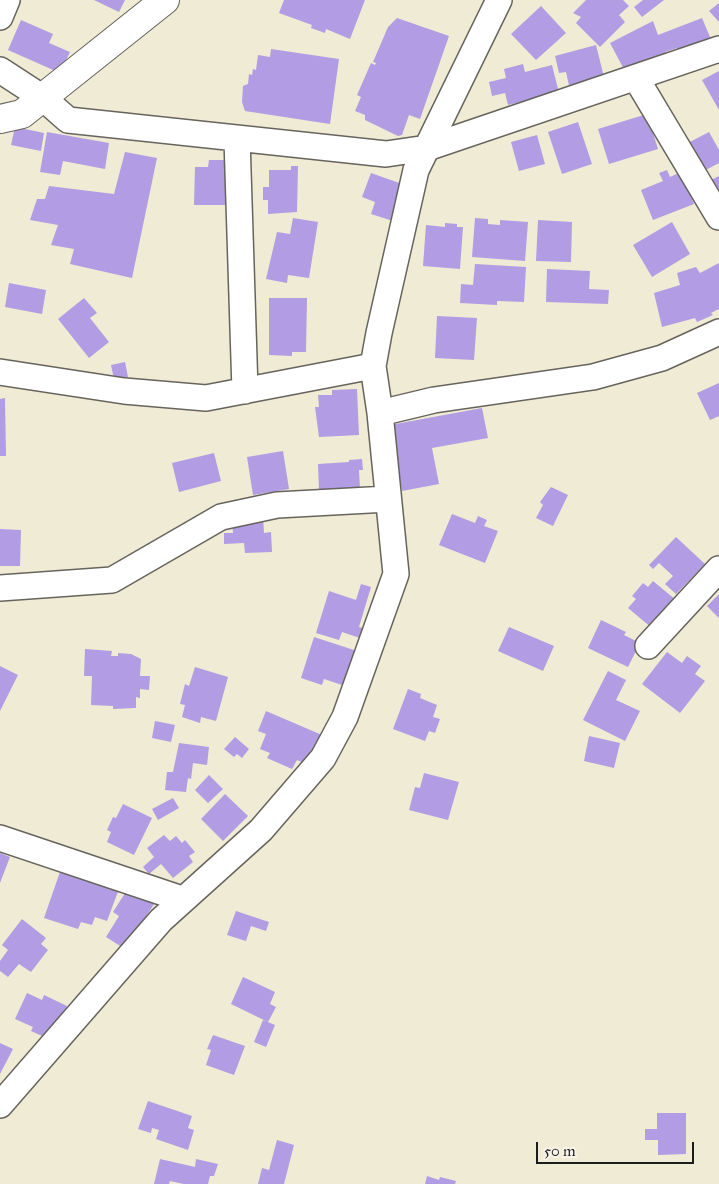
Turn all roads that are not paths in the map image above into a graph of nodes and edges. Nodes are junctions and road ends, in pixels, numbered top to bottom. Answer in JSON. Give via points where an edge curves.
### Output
{"nodes":[{"id":1,"x":7,"y":0,"type":"edge"},
{"id":2,"x":165,"y":0,"type":"edge"},
{"id":3,"x":498,"y":0,"type":"edge"},
{"id":4,"x":0,"y":16,"type":"edge"},
{"id":5,"x":719,"y":49,"type":"edge"},
{"id":6,"x":0,"y":70,"type":"edge"},
{"id":7,"x":636,"y":78,"type":"junction"},
{"id":8,"x":43,"y":98,"type":"junction"},
{"id":9,"x":0,"y":119,"type":"edge"},
{"id":10,"x":238,"y":139,"type":"junction"},
{"id":11,"x":427,"y":148,"type":"junction"},
{"id":12,"x":719,"y":217,"type":"edge"},
{"id":13,"x":719,"y":332,"type":"edge"},
{"id":14,"x":373,"y":366,"type":"junction"},
{"id":15,"x":0,"y":372,"type":"edge"},
{"id":16,"x":245,"y":391,"type":"junction"},
{"id":17,"x":380,"y":413,"type":"junction"},
{"id":18,"x":388,"y":499,"type":"junction"},
{"id":19,"x":719,"y":569,"type":"edge"},
{"id":20,"x":0,"y":588,"type":"edge"},
{"id":21,"x":648,"y":646,"type":"dead end"},
{"id":22,"x":0,"y":838,"type":"edge"},
{"id":23,"x":182,"y":899,"type":"junction"},
{"id":24,"x":0,"y":1105,"type":"edge"}],
"edges":[{"from":1,"to":4,"type":"street"},
{"from":2,"to":8,"type":"street"},
{"from":3,"to":11,"type":"street"},
{"from":5,"to":7,"type":"street"},
{"from":6,"to":8,"type":"street"},
{"from":7,"to":11,"type":"street"},
{"from":7,"to":12,"type":"street"},
{"from":8,"to":9,"type":"street","via":[[22,114]]},
{"from":8,"to":10,"type":"street","via":[[68,120]]},
{"from":10,"to":11,"type":"street","via":[[386,154]]},
{"from":10,"to":16,"type":"street"},
{"from":11,"to":14,"type":"street","via":[[416,170]]},
{"from":13,"to":17,"type":"street","via":[[662,358],[593,378],[434,400]]},
{"from":14,"to":16,"type":"street"},
{"from":14,"to":17,"type":"street"},
{"from":15,"to":16,"type":"street","via":[[124,392],[206,398]]},
{"from":17,"to":18,"type":"street"},
{"from":18,"to":20,"type":"street","via":[[277,505],[221,517],[112,580]]},
{"from":18,"to":23,"type":"street","via":[[396,574],[345,717],[322,758],[261,830]]},
{"from":19,"to":21,"type":"street"},
{"from":22,"to":23,"type":"street"},
{"from":23,"to":24,"type":"street"}]}
